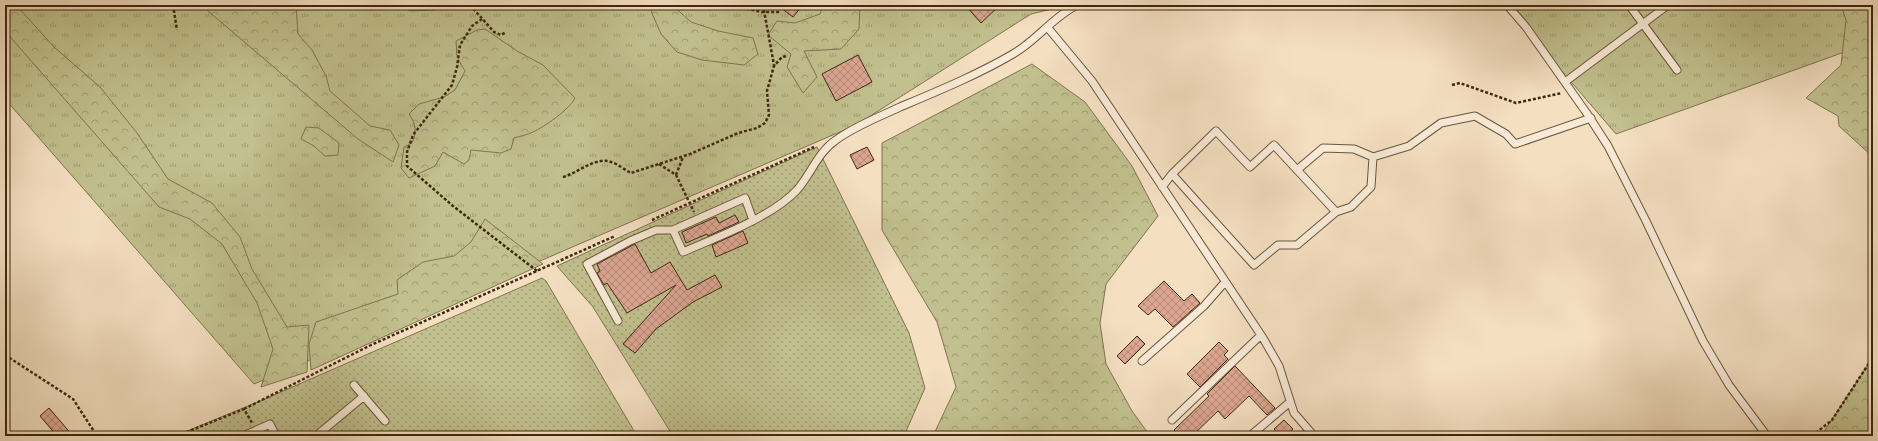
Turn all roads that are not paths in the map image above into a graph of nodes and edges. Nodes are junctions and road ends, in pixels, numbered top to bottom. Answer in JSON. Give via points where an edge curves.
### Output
{"nodes":[{"id":1,"x":1077,"y":5,"type":"edge"},
{"id":2,"x":1507,"y":5,"type":"edge"},
{"id":3,"x":1629,"y":5,"type":"edge"},
{"id":4,"x":1668,"y":5,"type":"edge"},
{"id":5,"x":1643,"y":24,"type":"junction"},
{"id":6,"x":1048,"y":28,"type":"junction"},
{"id":7,"x":1677,"y":70,"type":"dead end"},
{"id":8,"x":1565,"y":82,"type":"junction"},
{"id":9,"x":1590,"y":118,"type":"junction"},
{"id":10,"x":1373,"y":157,"type":"junction"},
{"id":11,"x":1297,"y":170,"type":"junction"},
{"id":12,"x":1172,"y":174,"type":"junction"},
{"id":13,"x":1162,"y":187,"type":"junction"},
{"id":14,"x":1336,"y":212,"type":"junction"},
{"id":15,"x":753,"y":220,"type":"junction"},
{"id":16,"x":673,"y":230,"type":"junction"},
{"id":17,"x":1225,"y":282,"type":"junction"},
{"id":18,"x":618,"y":321,"type":"dead end"},
{"id":19,"x":1261,"y":335,"type":"junction"},
{"id":20,"x":1142,"y":361,"type":"dead end"},
{"id":21,"x":354,"y":385,"type":"dead end"},
{"id":22,"x":364,"y":396,"type":"junction"},
{"id":23,"x":1290,"y":402,"type":"junction"},
{"id":24,"x":1172,"y":420,"type":"dead end"},
{"id":25,"x":385,"y":421,"type":"dead end"},
{"id":26,"x":243,"y":436,"type":"edge"},
{"id":27,"x":276,"y":436,"type":"edge"},
{"id":28,"x":316,"y":436,"type":"edge"},
{"id":29,"x":1250,"y":436,"type":"edge"},
{"id":30,"x":1314,"y":436,"type":"edge"},
{"id":31,"x":1767,"y":436,"type":"edge"}],
"edges":[{"from":1,"to":6,"type":"lane","via":[[1063,12]]},
{"from":2,"to":8,"type":"lane"},
{"from":3,"to":5,"type":"lane"},
{"from":4,"to":5,"type":"lane"},
{"from":5,"to":7,"type":"lane"},
{"from":5,"to":8,"type":"lane"},
{"from":6,"to":13,"type":"lane","via":[[1092,81]]},
{"from":6,"to":15,"type":"lane","via":[[1013,54],[869,121],[835,140],[822,152],[797,190]]},
{"from":8,"to":9,"type":"lane"},
{"from":9,"to":10,"type":"lane","via":[[1516,144],[1506,134],[1475,116],[1455,119],[1441,124],[1409,146]]},
{"from":9,"to":31,"type":"lane","via":[[1608,146],[1703,341],[1729,385]]},
{"from":10,"to":11,"type":"lane","via":[[1354,149],[1323,148]]},
{"from":10,"to":14,"type":"lane","via":[[1371,187],[1351,207]]},
{"from":11,"to":12,"type":"lane","via":[[1274,146],[1250,167],[1216,132]]},
{"from":11,"to":14,"type":"lane"},
{"from":12,"to":13,"type":"lane"},
{"from":12,"to":14,"type":"lane","via":[[1254,265],[1278,245],[1297,245]]},
{"from":13,"to":17,"type":"lane"},
{"from":15,"to":16,"type":"lane","via":[[683,252]]},
{"from":15,"to":16,"type":"lane","via":[[745,198]]},
{"from":16,"to":18,"type":"lane","via":[[656,230],[587,264]]},
{"from":17,"to":19,"type":"lane"},
{"from":17,"to":20,"type":"lane","via":[[1204,306]]},
{"from":19,"to":23,"type":"lane","via":[[1279,366]]},
{"from":19,"to":24,"type":"lane"},
{"from":21,"to":22,"type":"lane"},
{"from":22,"to":25,"type":"lane"},
{"from":22,"to":28,"type":"lane"},
{"from":23,"to":29,"type":"lane"},
{"from":23,"to":30,"type":"lane","via":[[1294,413]]},
{"from":26,"to":27,"type":"lane","via":[[270,424]]}]}
